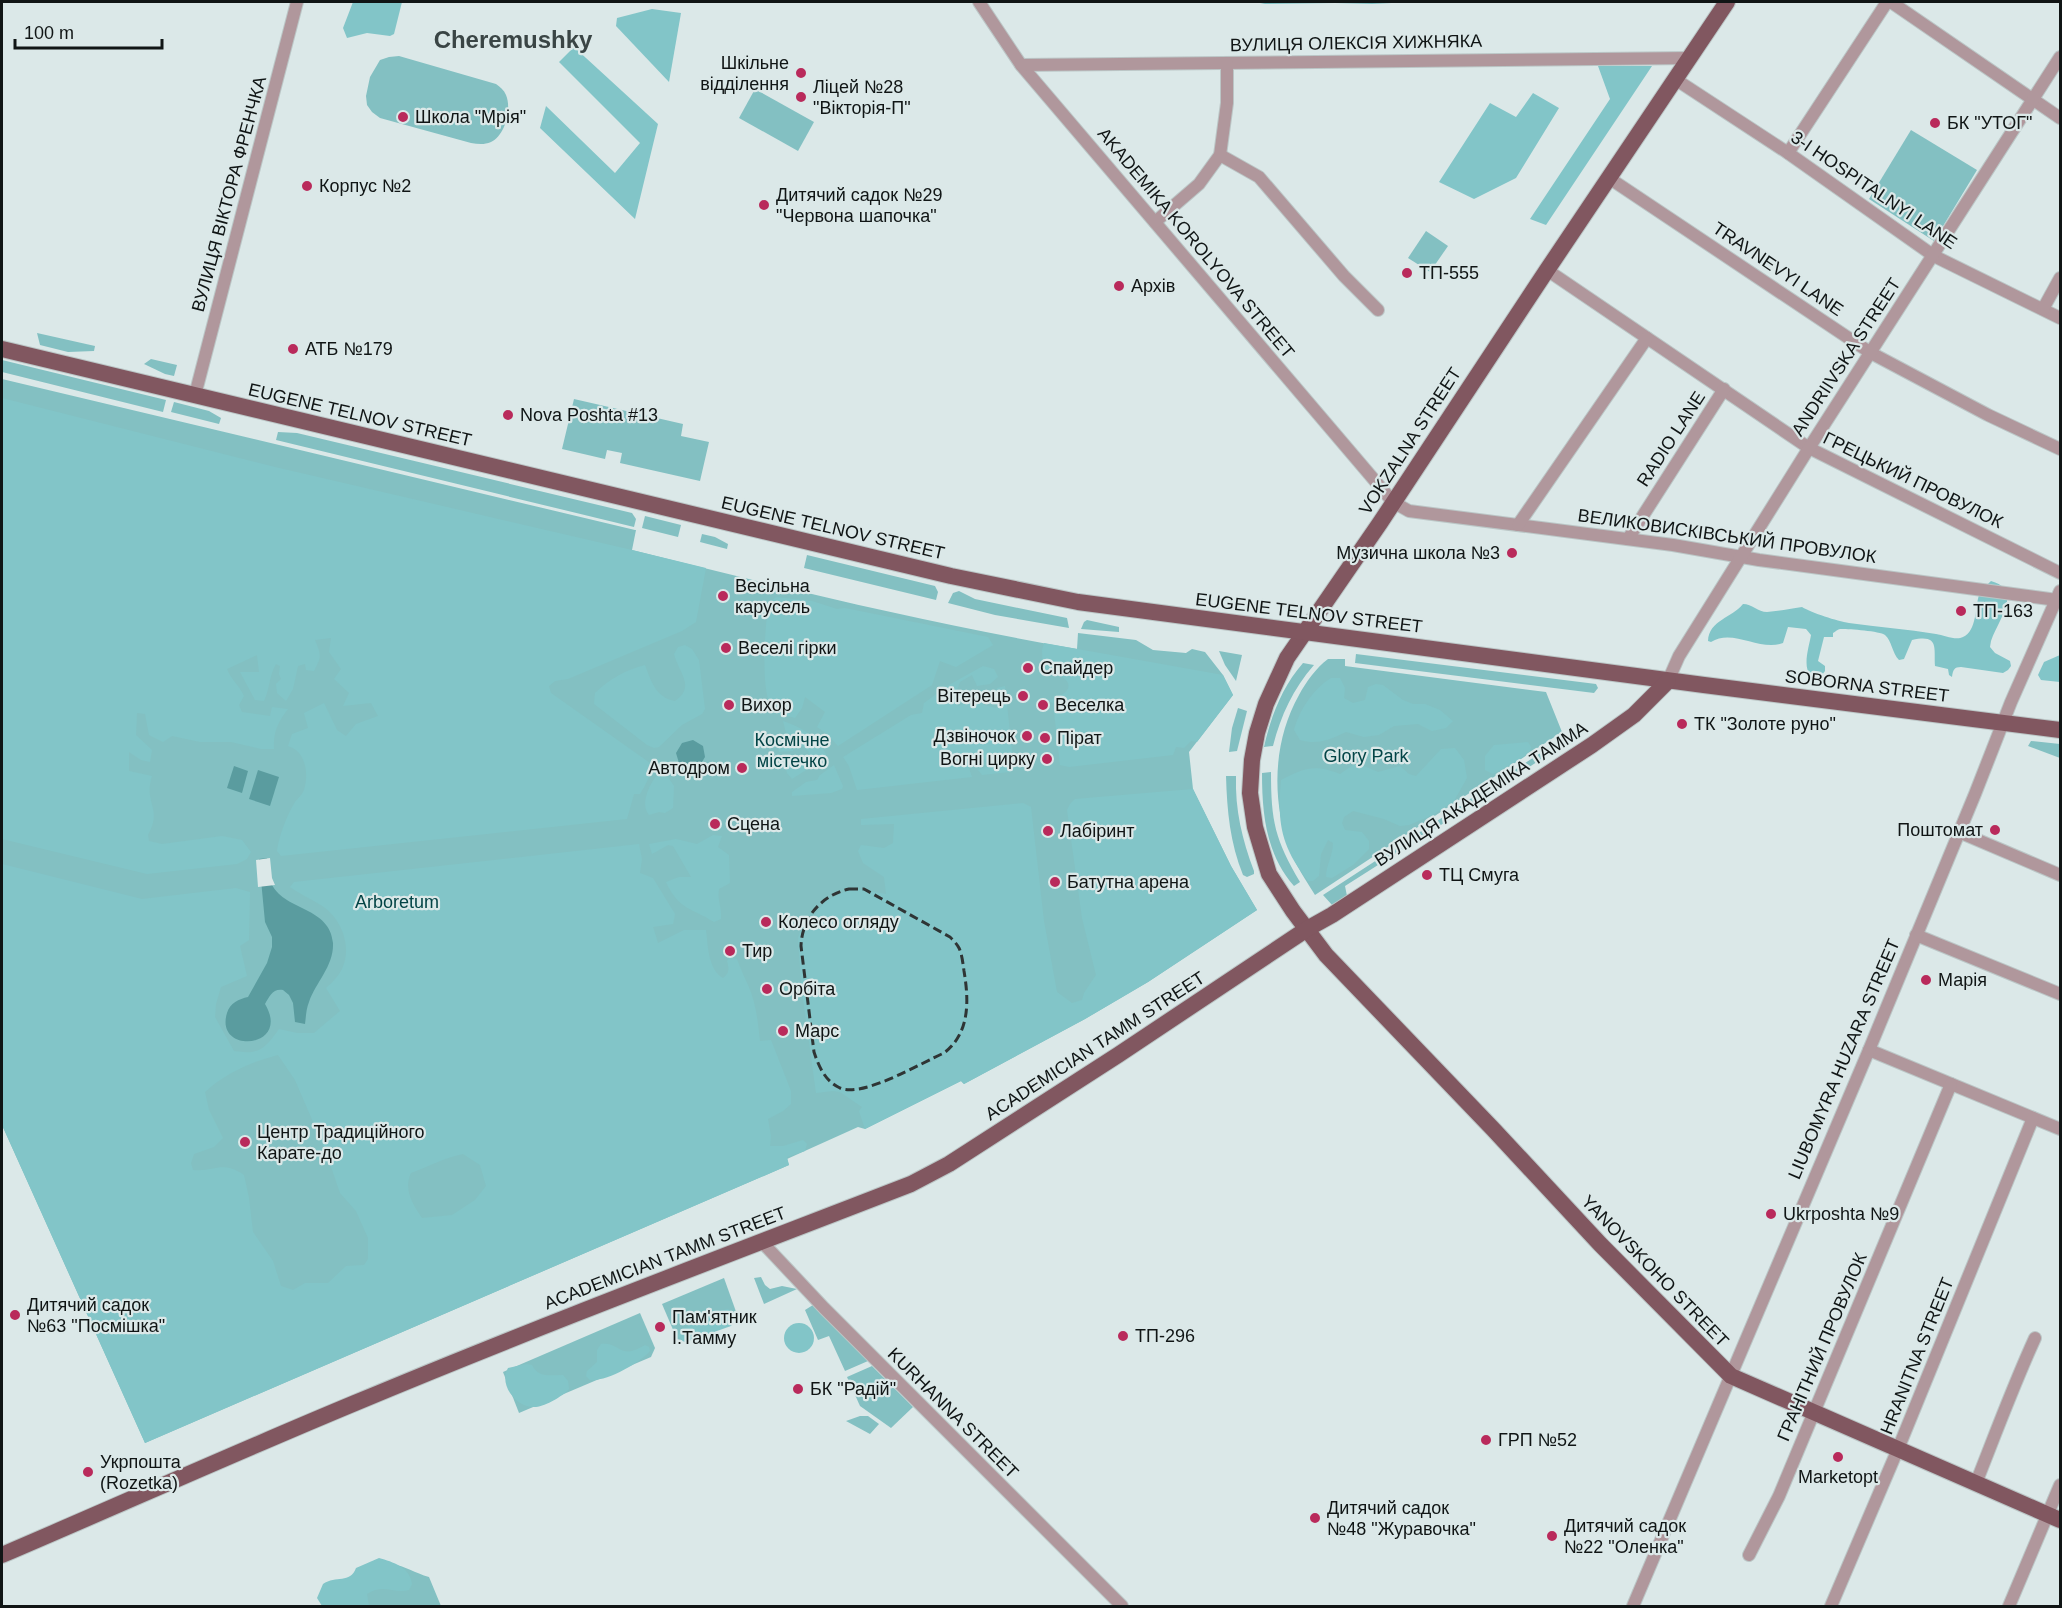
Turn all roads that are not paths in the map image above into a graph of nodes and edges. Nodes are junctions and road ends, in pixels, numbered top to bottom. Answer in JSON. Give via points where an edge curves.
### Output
{"nodes":[{"id":1,"x":297,"y":2,"type":"edge"},
{"id":2,"x":979,"y":2,"type":"edge"},
{"id":3,"x":1727,"y":2,"type":"edge"},
{"id":4,"x":1889,"y":2,"type":"edge"},
{"id":5,"x":2061,"y":57,"type":"edge"},
{"id":6,"x":1691,"y":58,"type":"junction"},
{"id":7,"x":1227,"y":63,"type":"junction"},
{"id":8,"x":1022,"y":65,"type":"junction"},
{"id":9,"x":1676,"y":79,"type":"junction"},
{"id":10,"x":2032,"y":100,"type":"junction"},
{"id":11,"x":2061,"y":118,"type":"edge"},
{"id":12,"x":1788,"y":153,"type":"junction"},
{"id":13,"x":1220,"y":155,"type":"junction"},
{"id":14,"x":1609,"y":178,"type":"junction"},
{"id":15,"x":1155,"y":222,"type":"junction"},
{"id":16,"x":1934,"y":256,"type":"junction"},
{"id":17,"x":1547,"y":270,"type":"junction"},
{"id":18,"x":2061,"y":278,"type":"edge"},
{"id":19,"x":2043,"y":309,"type":"junction"},
{"id":20,"x":1378,"y":310,"type":"dead end"},
{"id":21,"x":2061,"y":318,"type":"edge"},
{"id":22,"x":1647,"y":338,"type":"junction"},
{"id":23,"x":2,"y":349,"type":"edge"},
{"id":24,"x":1871,"y":353,"type":"junction"},
{"id":25,"x":1724,"y":389,"type":"junction"},
{"id":26,"x":195,"y":395,"type":"junction"},
{"id":27,"x":1809,"y":448,"type":"junction"},
{"id":28,"x":2061,"y":449,"type":"edge"},
{"id":29,"x":1393,"y":502,"type":"junction"},
{"id":30,"x":1518,"y":525,"type":"junction"},
{"id":31,"x":1628,"y":539,"type":"junction"},
{"id":32,"x":1740,"y":557,"type":"junction"},
{"id":33,"x":2061,"y":573,"type":"edge"},
{"id":34,"x":2059,"y":595,"type":"edge"},
{"id":35,"x":1305,"y":632,"type":"junction"},
{"id":36,"x":1668,"y":681,"type":"junction"},
{"id":37,"x":2003,"y":722,"type":"junction"},
{"id":38,"x":2061,"y":730,"type":"edge"},
{"id":39,"x":1959,"y":832,"type":"junction"},
{"id":40,"x":2061,"y":875,"type":"edge"},
{"id":41,"x":1307,"y":929,"type":"junction"},
{"id":42,"x":1916,"y":935,"type":"junction"},
{"id":43,"x":2061,"y":994,"type":"edge"},
{"id":44,"x":1869,"y":1050,"type":"junction"},
{"id":45,"x":1951,"y":1084,"type":"junction"},
{"id":46,"x":2033,"y":1118,"type":"junction"},
{"id":47,"x":2061,"y":1129,"type":"edge"},
{"id":48,"x":761,"y":1242,"type":"junction"},
{"id":49,"x":2035,"y":1338,"type":"dead end"},
{"id":50,"x":1731,"y":1376,"type":"junction"},
{"id":51,"x":1814,"y":1413,"type":"junction"},
{"id":52,"x":1898,"y":1449,"type":"junction"},
{"id":53,"x":1976,"y":1483,"type":"junction"},
{"id":54,"x":2061,"y":1485,"type":"edge"},
{"id":55,"x":2054,"y":1517,"type":"edge"},
{"id":56,"x":2,"y":1555,"type":"edge"},
{"id":57,"x":1749,"y":1555,"type":"dead end"},
{"id":58,"x":1122,"y":1606,"type":"edge"},
{"id":59,"x":1633,"y":1606,"type":"edge"},
{"id":60,"x":1831,"y":1606,"type":"edge"},
{"id":61,"x":2009,"y":1606,"type":"edge"}],
"edges":[{"from":1,"to":26,"type":"street","name":"ВУЛИЦЯ ВІКТОРА ФРЕНЧКА"},
{"from":2,"to":8,"type":"street","name":"AKADEMIKA KOROLYOVA STREET"},
{"from":3,"to":6,"type":"main road","name":"VOKZALNA STREET"},
{"from":4,"to":10,"type":"street"},
{"from":4,"to":12,"type":"street"},
{"from":5,"to":10,"type":"street","name":"ANDRIIVSKA STREET"},
{"from":6,"to":7,"type":"street","name":"ВУЛИЦЯ ОЛЕКСІЯ ХИЖНЯКА"},
{"from":6,"to":9,"type":"main road","name":"VOKZALNA STREET"},
{"from":7,"to":8,"type":"street","name":"ВУЛИЦЯ ОЛЕКСІЯ ХИЖНЯКА"},
{"from":7,"to":13,"type":"street","via":[[1227,103]]},
{"from":8,"to":15,"type":"street","name":"AKADEMIKA KOROLYOVA STREET"},
{"from":9,"to":12,"type":"street","name":"3-I HOSPITALNYI LANE"},
{"from":9,"to":14,"type":"main road","name":"VOKZALNA STREET"},
{"from":10,"to":11,"type":"street"},
{"from":10,"to":16,"type":"street","name":"ANDRIIVSKA STREET"},
{"from":12,"to":16,"type":"street","name":"3-I HOSPITALNYI LANE"},
{"from":13,"to":15,"type":"street","via":[[1199,184]]},
{"from":13,"to":20,"type":"street","via":[[1259,177]]},
{"from":14,"to":17,"type":"main road","name":"VOKZALNA STREET"},
{"from":14,"to":24,"type":"street","name":"TRAVNEVYI LANE"},
{"from":15,"to":29,"type":"street","name":"AKADEMIKA KOROLYOVA STREET"},
{"from":16,"to":19,"type":"street","name":"3-I HOSPITALNYI LANE"},
{"from":16,"to":24,"type":"street","name":"ANDRIIVSKA STREET"},
{"from":17,"to":22,"type":"street","name":"ГРЕЦЬКИЙ ПРОВУЛОК"},
{"from":17,"to":29,"type":"main road","name":"VOKZALNA STREET"},
{"from":18,"to":19,"type":"street"},
{"from":19,"to":21,"type":"street","name":"3-I HOSPITALNYI LANE"},
{"from":22,"to":25,"type":"street","name":"ГРЕЦЬКИЙ ПРОВУЛОК"},
{"from":22,"to":30,"type":"street"},
{"from":23,"to":26,"type":"main road","name":"EUGENE TELNOV STREET"},
{"from":24,"to":27,"type":"street","name":"ANDRIIVSKA STREET"},
{"from":24,"to":28,"type":"street","name":"TRAVNEVYI LANE"},
{"from":25,"to":27,"type":"street","name":"ГРЕЦЬКИЙ ПРОВУЛОК"},
{"from":25,"to":31,"type":"street","name":"RADIO LANE"},
{"from":26,"to":35,"type":"main road","name":"EUGENE TELNOV STREET","via":[[951,576],[1078,602]]},
{"from":27,"to":32,"type":"street","name":"ANDRIIVSKA STREET"},
{"from":27,"to":33,"type":"street","name":"ГРЕЦЬКИЙ ПРОВУЛОК"},
{"from":29,"to":30,"type":"street","name":"ВЕЛИКОВИСКІВСЬКИЙ ПРОВУЛОК","via":[[1409,511]]},
{"from":29,"to":35,"type":"main road","name":"VOKZALNA STREET"},
{"from":30,"to":31,"type":"street","name":"ВЕЛИКОВИСКІВСЬКИЙ ПРОВУЛОК"},
{"from":31,"to":32,"type":"street","name":"ВЕЛИКОВИСКІВСЬКИЙ ПРОВУЛОК"},
{"from":32,"to":34,"type":"street","name":"ВЕЛИКОВИСКІВСЬКИЙ ПРОВУЛОК"},
{"from":32,"to":36,"type":"street","name":"ANDRIIVSKA STREET","via":[[1678,656]]},
{"from":34,"to":37,"type":"street","name":"LIUBOMYRA HUZARA STREET"},
{"from":35,"to":36,"type":"main road","name":"EUGENE TELNOV STREET"},
{"from":35,"to":41,"type":"main road","name":"VOKZALNA STREET","via":[[1287,658],[1266,704],[1252,760],[1251,793],[1255,827],[1269,874]]},
{"from":36,"to":37,"type":"main road","name":"SOBORNA STREET"},
{"from":36,"to":41,"type":"main road","name":"ВУЛИЦЯ АКАДЕМІКА ТАММА","via":[[1634,715],[1592,745]]},
{"from":37,"to":38,"type":"main road","name":"SOBORNA STREET"},
{"from":37,"to":39,"type":"street","name":"LIUBOMYRA HUZARA STREET"},
{"from":39,"to":40,"type":"street"},
{"from":39,"to":42,"type":"street","name":"LIUBOMYRA HUZARA STREET"},
{"from":41,"to":48,"type":"main road","name":"ACADEMICIAN TAMM STREET","via":[[949,1164],[911,1184]]},
{"from":41,"to":50,"type":"main road","name":"YANOVSKOHO STREET","via":[[1334,963],[1600,1244]]},
{"from":42,"to":43,"type":"street"},
{"from":42,"to":44,"type":"street","name":"LIUBOMYRA HUZARA STREET"},
{"from":44,"to":45,"type":"street"},
{"from":44,"to":50,"type":"street","name":"LIUBOMYRA HUZARA STREET"},
{"from":45,"to":46,"type":"street"},
{"from":45,"to":51,"type":"street","name":"ГРАНІТНИЙ ПРОВУЛОК"},
{"from":46,"to":47,"type":"street"},
{"from":46,"to":52,"type":"street","name":"HRANITNA STREET"},
{"from":48,"to":56,"type":"main road","name":"ACADEMICIAN TAMM STREET","via":[[357,1402]]},
{"from":48,"to":58,"type":"street","name":"KURHANNA STREET"},
{"from":49,"to":53,"type":"street"},
{"from":50,"to":51,"type":"main road","name":"YANOVSKOHO STREET"},
{"from":50,"to":59,"type":"street","name":"LIUBOMYRA HUZARA STREET"},
{"from":51,"to":52,"type":"main road","name":"YANOVSKOHO STREET"},
{"from":51,"to":57,"type":"street","name":"ГРАНІТНИЙ ПРОВУЛОК"},
{"from":52,"to":53,"type":"main road","name":"YANOVSKOHO STREET"},
{"from":52,"to":60,"type":"street","name":"HRANITNA STREET"},
{"from":53,"to":55,"type":"main road","name":"YANOVSKOHO STREET"},
{"from":54,"to":55,"type":"street"},
{"from":55,"to":61,"type":"street"}]}
